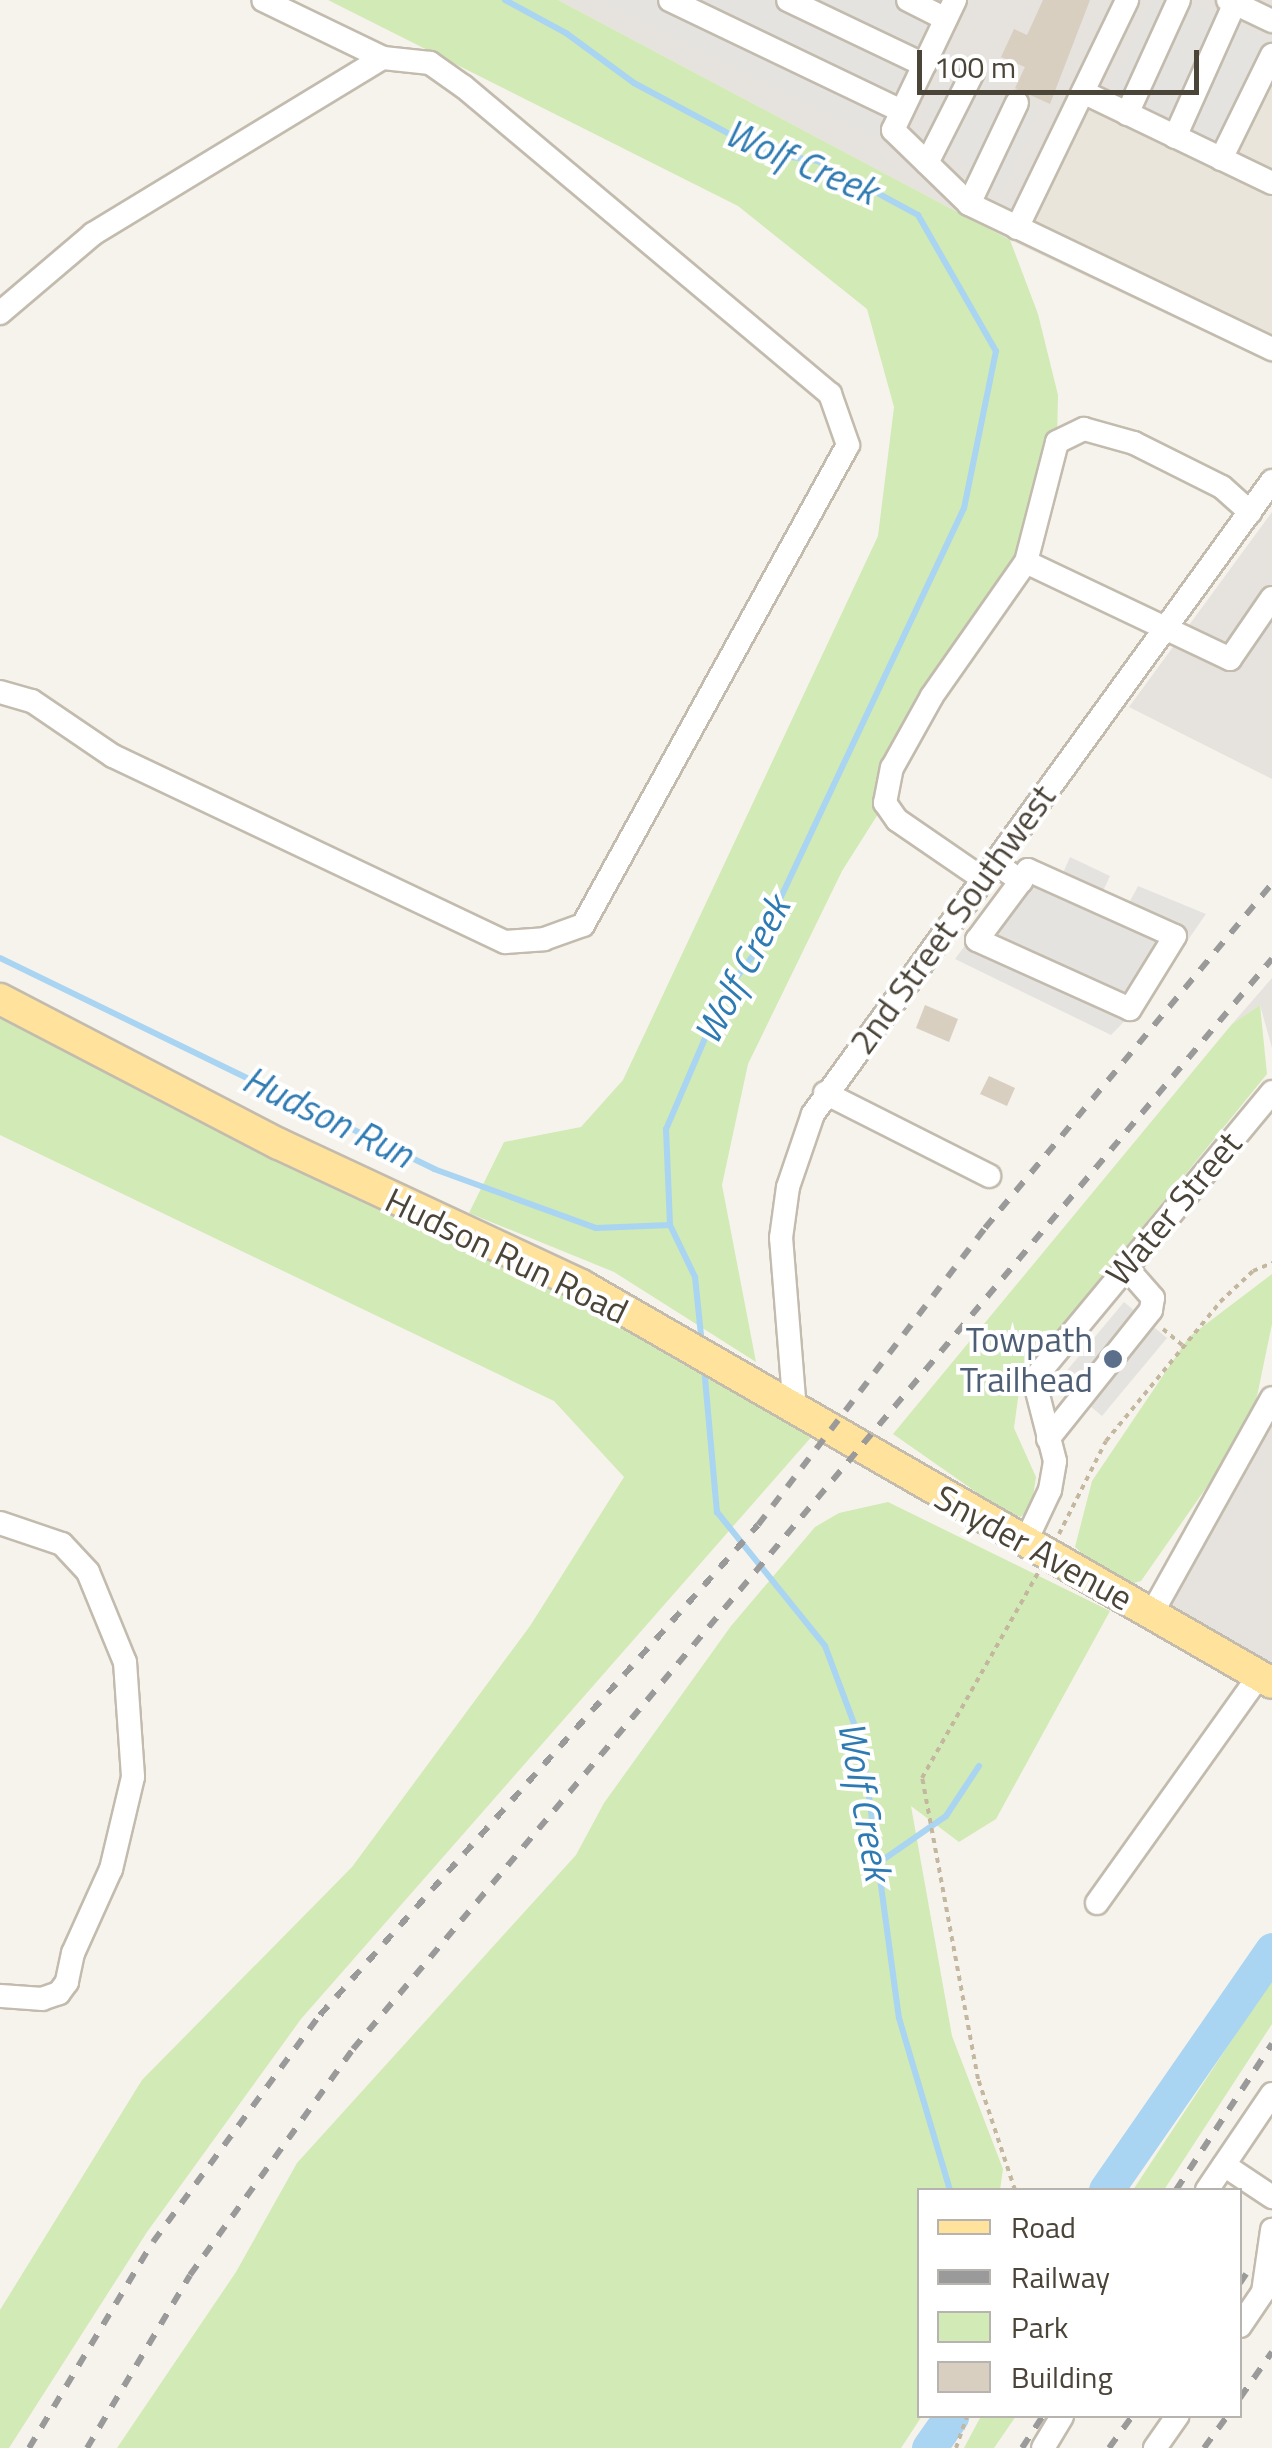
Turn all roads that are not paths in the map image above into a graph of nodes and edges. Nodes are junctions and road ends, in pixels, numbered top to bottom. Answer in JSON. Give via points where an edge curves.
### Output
{"nodes":[{"id":1,"x":263,"y":0,"type":"edge"},
{"id":2,"x":670,"y":0,"type":"edge"},
{"id":3,"x":788,"y":0,"type":"edge"},
{"id":4,"x":908,"y":0,"type":"edge"},
{"id":5,"x":1127,"y":0,"type":"edge"},
{"id":6,"x":1179,"y":0,"type":"edge"},
{"id":7,"x":1232,"y":2,"type":"edge"},
{"id":8,"x":951,"y":9,"type":"edge"},
{"id":9,"x":1272,"y":21,"type":"edge"},
{"id":10,"x":1272,"y":54,"type":"edge"},
{"id":11,"x":383,"y":58,"type":"junction"},
{"id":12,"x":924,"y":65,"type":"junction"},
{"id":13,"x":974,"y":70,"type":"dead end"},
{"id":14,"x":1082,"y":92,"type":"junction"},
{"id":15,"x":1017,"y":103,"type":"dead end"},
{"id":16,"x":902,"y":111,"type":"junction"},
{"id":17,"x":1127,"y":114,"type":"junction"},
{"id":18,"x":1175,"y":137,"type":"junction"},
{"id":19,"x":1221,"y":158,"type":"junction"},
{"id":20,"x":927,"y":163,"type":"junction"},
{"id":21,"x":1272,"y":183,"type":"edge"},
{"id":22,"x":968,"y":204,"type":"junction"},
{"id":23,"x":1017,"y":228,"type":"junction"},
{"id":24,"x":0,"y":313,"type":"edge"},
{"id":25,"x":1272,"y":349,"type":"edge"},
{"id":26,"x":1272,"y":481,"type":"edge"},
{"id":27,"x":1250,"y":512,"type":"junction"},
{"id":28,"x":1026,"y":562,"type":"junction"},
{"id":29,"x":1272,"y":598,"type":"edge"},
{"id":30,"x":1164,"y":628,"type":"junction"},
{"id":31,"x":0,"y":692,"type":"edge"},
{"id":32,"x":989,"y":871,"type":"junction"},
{"id":33,"x":1021,"y":881,"type":"junction"},
{"id":34,"x":0,"y":999,"type":"edge"},
{"id":35,"x":1272,"y":1092,"type":"edge"},
{"id":36,"x":825,"y":1093,"type":"junction"},
{"id":37,"x":989,"y":1176,"type":"dead end"},
{"id":38,"x":1124,"y":1265,"type":"junction"},
{"id":39,"x":1272,"y":1398,"type":"edge"},
{"id":40,"x":795,"y":1411,"type":"junction"},
{"id":41,"x":1048,"y":1439,"type":"junction"},
{"id":42,"x":0,"y":1523,"type":"edge"},
{"id":43,"x":1040,"y":1552,"type":"junction"},
{"id":44,"x":1152,"y":1613,"type":"junction"},
{"id":45,"x":1266,"y":1680,"type":"edge"},
{"id":46,"x":1098,"y":1903,"type":"dead end"},
{"id":47,"x":0,"y":1996,"type":"edge"},
{"id":48,"x":1272,"y":2094,"type":"edge"},
{"id":49,"x":1224,"y":2165,"type":"junction"},
{"id":50,"x":1208,"y":2188,"type":"edge"},
{"id":51,"x":1272,"y":2198,"type":"edge"},
{"id":52,"x":1272,"y":2230,"type":"edge"},
{"id":53,"x":1242,"y":2323,"type":"edge"},
{"id":54,"x":1061,"y":2418,"type":"edge"},
{"id":55,"x":1176,"y":2418,"type":"edge"},
{"id":56,"x":1043,"y":2448,"type":"edge"},
{"id":57,"x":1154,"y":2448,"type":"edge"}],
"edges":[{"from":1,"to":11,"type":"street"},
{"from":2,"to":16,"type":"street"},
{"from":3,"to":12,"type":"street"},
{"from":4,"to":8,"type":"street"},
{"from":5,"to":14,"type":"street"},
{"from":6,"to":17,"type":"street"},
{"from":7,"to":9,"type":"street"},
{"from":7,"to":18,"type":"street"},
{"from":8,"to":12,"type":"street"},
{"from":10,"to":19,"type":"street"},
{"from":11,"to":24,"type":"street","via":[[93,234]]},
{"from":11,"to":31,"type":"street","via":[[430,62],[464,87],[830,394],[848,445],[583,925],[544,939],[505,942],[113,756],[32,701]]},
{"from":12,"to":16,"type":"street"},
{"from":13,"to":20,"type":"street"},
{"from":14,"to":17,"type":"street"},
{"from":14,"to":23,"type":"street"},
{"from":15,"to":22,"type":"street"},
{"from":16,"to":20,"type":"street","via":[[893,130]]},
{"from":17,"to":18,"type":"street"},
{"from":18,"to":19,"type":"street"},
{"from":19,"to":21,"type":"street"},
{"from":20,"to":22,"type":"street"},
{"from":22,"to":23,"type":"street"},
{"from":23,"to":25,"type":"street"},
{"from":26,"to":27,"type":"street","name":"2nd Street Southwest"},
{"from":27,"to":28,"type":"street","via":[[1222,488],[1152,452],[1084,429],[1056,442]]},
{"from":27,"to":30,"type":"street","name":"2nd Street Southwest"},
{"from":28,"to":30,"type":"street"},
{"from":28,"to":32,"type":"street","via":[[932,696],[892,768],[885,803],[897,820]]},
{"from":29,"to":30,"type":"street","via":[[1230,660]]},
{"from":30,"to":32,"type":"street","name":"2nd Street Southwest"},
{"from":32,"to":33,"type":"street"},
{"from":32,"to":36,"type":"street","name":"2nd Street Southwest"},
{"from":33,"to":33,"type":"street","via":[[1028,870],[1175,936],[1130,1009],[978,940]]},
{"from":34,"to":40,"type":"main road","name":"Hudson Run Road","via":[[278,1144],[581,1286]]},
{"from":35,"to":38,"type":"street","name":"Water Street"},
{"from":36,"to":37,"type":"street"},
{"from":36,"to":40,"type":"street","name":"2nd Street Southwest","via":[[788,1187],[781,1238]]},
{"from":38,"to":41,"type":"street","name":"Water Street","via":[[1034,1379]]},
{"from":38,"to":41,"type":"street","via":[[1153,1298]]},
{"from":39,"to":44,"type":"street"},
{"from":40,"to":43,"type":"main road","name":"Snyder Avenue"},
{"from":41,"to":43,"type":"street","name":"Water Street","via":[[1055,1460]]},
{"from":42,"to":47,"type":"street","via":[[62,1544],[88,1572],[125,1662],[133,1777],[111,1869],[72,1953],[67,1982],[42,1998]]},
{"from":43,"to":44,"type":"main road","name":"Snyder Avenue"},
{"from":44,"to":45,"type":"main road","name":"Snyder Avenue"},
{"from":45,"to":46,"type":"street"},
{"from":48,"to":49,"type":"street"},
{"from":49,"to":50,"type":"street"},
{"from":49,"to":51,"type":"street"},
{"from":52,"to":53,"type":"street","via":[[1263,2292]]},
{"from":54,"to":56,"type":"street"},
{"from":55,"to":57,"type":"street"}]}
